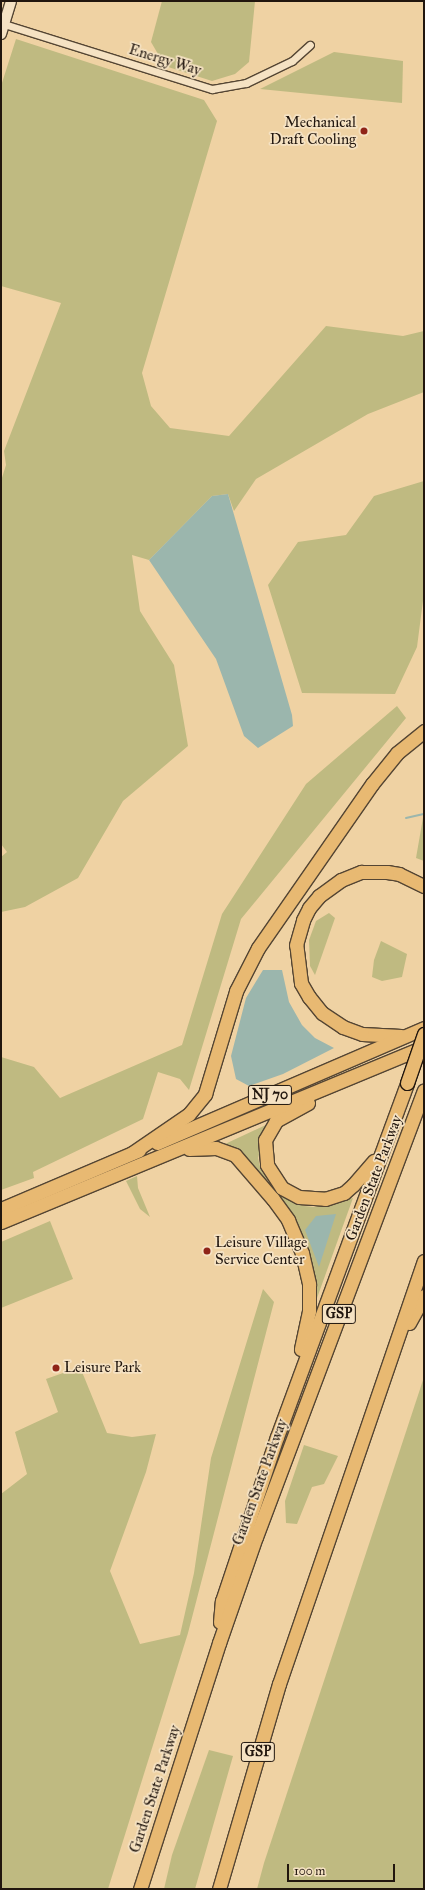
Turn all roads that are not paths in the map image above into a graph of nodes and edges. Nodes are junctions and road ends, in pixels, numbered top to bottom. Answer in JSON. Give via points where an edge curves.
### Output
{"nodes":[{"id":1,"x":11,"y":1,"type":"edge"},
{"id":2,"x":4,"y":24,"type":"junction"},
{"id":3,"x":1,"y":34,"type":"edge"},
{"id":4,"x":310,"y":44,"type":"dead end"},
{"id":5,"x":424,"y":731,"type":"edge"},
{"id":6,"x":424,"y":886,"type":"edge"},
{"id":7,"x":424,"y":1028,"type":"edge"},
{"id":8,"x":424,"y":1034,"type":"edge"},
{"id":9,"x":408,"y":1035,"type":"junction"},
{"id":10,"x":424,"y":1047,"type":"edge"},
{"id":11,"x":325,"y":1088,"type":"junction"},
{"id":12,"x":424,"y":1090,"type":"edge"},
{"id":13,"x":382,"y":1150,"type":"junction"},
{"id":14,"x":170,"y":1152,"type":"junction"},
{"id":15,"x":132,"y":1153,"type":"junction"},
{"id":16,"x":1,"y":1209,"type":"edge"},
{"id":17,"x":1,"y":1222,"type":"edge"},
{"id":18,"x":424,"y":1261,"type":"edge"},
{"id":19,"x":424,"y":1296,"type":"edge"},
{"id":20,"x":392,"y":1354,"type":"junction"},
{"id":21,"x":299,"y":1374,"type":"junction"},
{"id":22,"x":218,"y":1643,"type":"junction"},
{"id":23,"x":140,"y":1889,"type":"edge"},
{"id":24,"x":219,"y":1889,"type":"edge"}],
"edges":[{"from":1,"to":2,"type":"street"},
{"from":2,"to":3,"type":"street"},
{"from":2,"to":4,"type":"street","name":"Energy Way","via":[[212,89],[246,83],[292,61]]},
{"from":5,"to":15,"type":"highway","via":[[396,753],[372,784],[258,948],[236,991],[205,1094],[189,1114]]},
{"from":6,"to":9,"type":"highway","via":[[400,874],[387,872],[361,872],[341,880],[319,896],[309,908],[296,945],[301,983],[322,1013],[342,1027],[362,1034],[389,1037]]},
{"from":7,"to":9,"type":"highway","number":"NJ 70"},
{"from":8,"to":13,"type":"highway","bridge":true},
{"from":9,"to":15,"type":"highway","number":"NJ 70"},
{"from":10,"to":11,"type":"highway","number":"NJ 70"},
{"from":11,"to":13,"type":"highway","via":[[314,1099],[276,1121],[269,1130],[265,1140],[265,1157],[270,1172],[278,1183],[292,1194],[307,1199],[334,1196],[354,1185]]},
{"from":11,"to":14,"type":"highway","number":"NJ 70"},
{"from":12,"to":22,"type":"highway","name":"Garden State Parkway","number":"GSP"},
{"from":13,"to":21,"type":"highway"},
{"from":14,"to":17,"type":"highway","number":"NJ 70"},
{"from":14,"to":21,"type":"highway","via":[[208,1147],[235,1155],[274,1199],[288,1220],[302,1253],[309,1284],[309,1311],[297,1359]]},
{"from":15,"to":16,"type":"highway","number":"NJ 70"},
{"from":18,"to":20,"type":"highway","number":"GSP"},
{"from":19,"to":20,"type":"highway"},
{"from":20,"to":24,"type":"highway","number":"GSP","via":[[274,1699]]},
{"from":21,"to":22,"type":"highway","via":[[222,1602]]},
{"from":22,"to":23,"type":"highway","name":"Garden State Parkway","number":"GSP"}]}
